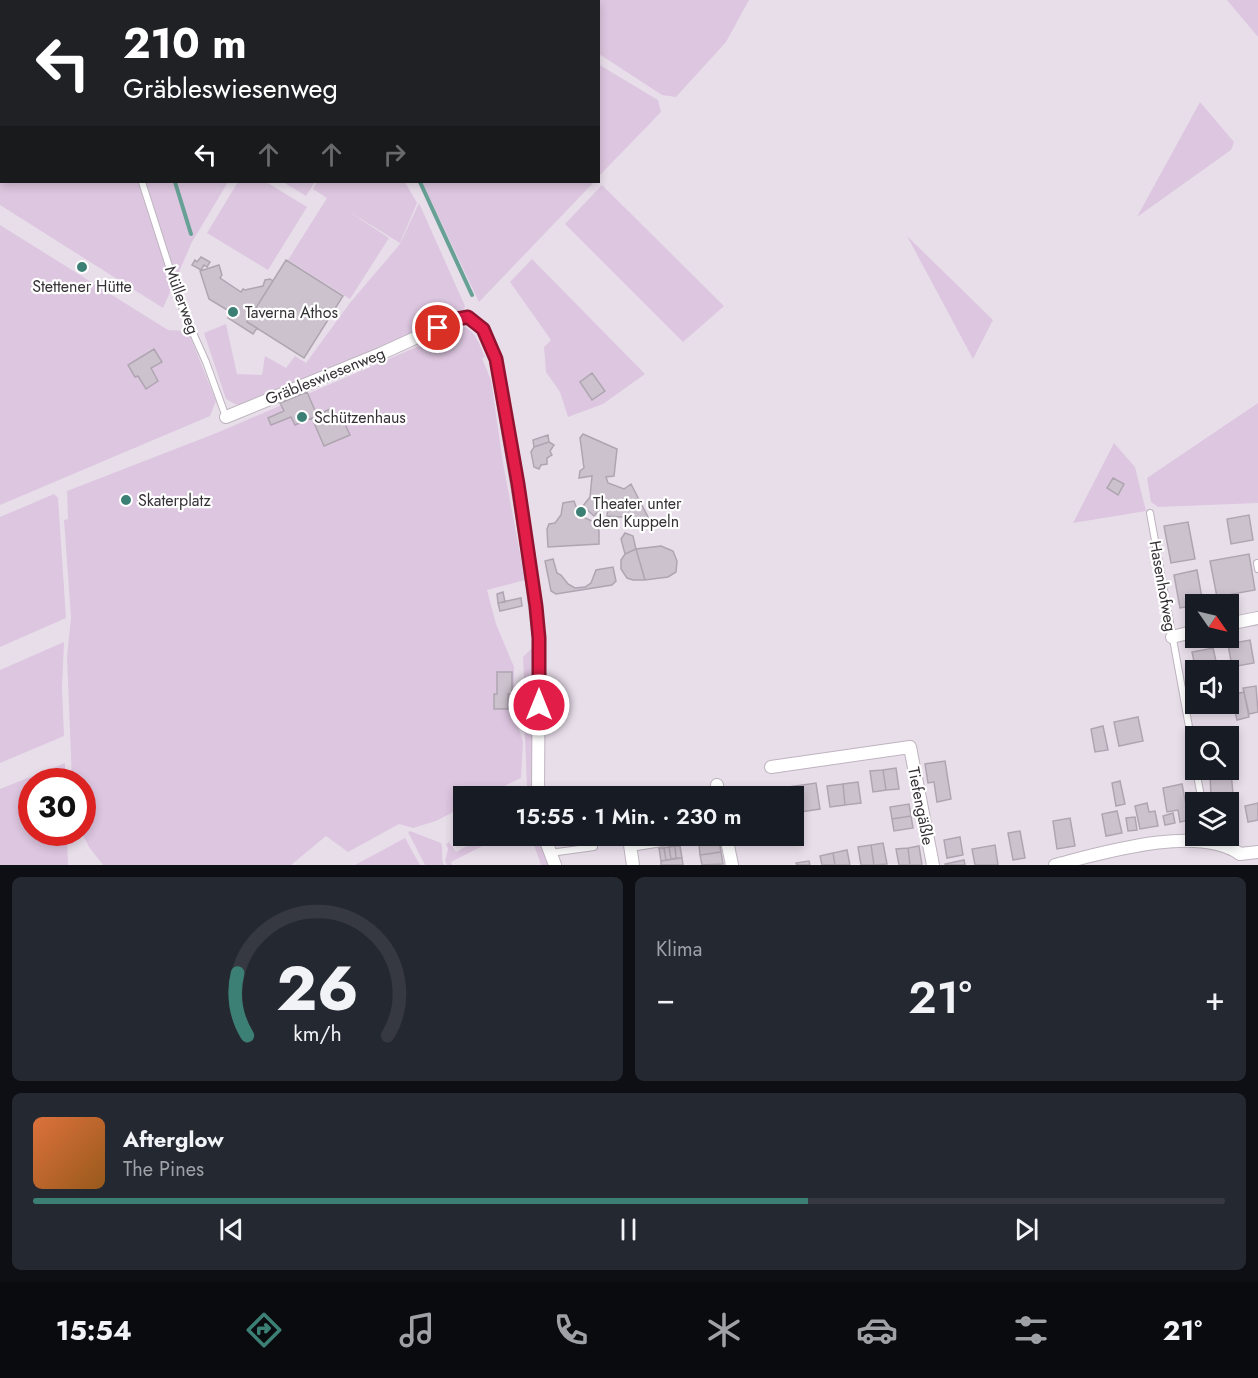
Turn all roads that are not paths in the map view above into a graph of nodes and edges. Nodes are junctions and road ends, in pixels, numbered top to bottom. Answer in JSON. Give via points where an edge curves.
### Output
{"nodes":[{"id":1,"x":142,"y":183,"type":"edge"},
{"id":2,"x":226,"y":417,"type":"joint"},
{"id":3,"x":1150,"y":513,"type":"dead end"},
{"id":4,"x":1258,"y":618,"type":"edge"},
{"id":5,"x":1239,"y":622,"type":"edge"},
{"id":6,"x":1185,"y":634,"type":"edge"},
{"id":7,"x":1172,"y":637,"type":"junction"},
{"id":8,"x":1188,"y":726,"type":"edge"},
{"id":9,"x":771,"y":767,"type":"dead end"},
{"id":10,"x":538,"y":786,"type":"edge"},
{"id":11,"x":1185,"y":841,"type":"edge"},
{"id":12,"x":547,"y":846,"type":"edge"},
{"id":13,"x":630,"y":846,"type":"edge"},
{"id":14,"x":728,"y":846,"type":"edge"},
{"id":15,"x":1225,"y":846,"type":"edge"},
{"id":16,"x":594,"y":847,"type":"dead end"},
{"id":17,"x":1258,"y":852,"type":"edge"},
{"id":18,"x":549,"y":853,"type":"junction"},
{"id":19,"x":1242,"y":860,"type":"edge"},
{"id":20,"x":555,"y":865,"type":"edge"},
{"id":21,"x":633,"y":865,"type":"edge"},
{"id":22,"x":732,"y":865,"type":"edge"},
{"id":23,"x":933,"y":865,"type":"edge"},
{"id":24,"x":1055,"y":865,"type":"edge"}],
"edges":[{"from":1,"to":2,"type":"lane","name":"Müllerweg","via":[[184,313]]},
{"from":2,"to":10,"type":"street","name":"Gräbleswiesenweg","via":[[457,319],[468,317],[483,329],[496,359],[538,627]]},
{"from":3,"to":7,"type":"lane","name":"Hasenhofweg"},
{"from":4,"to":5,"type":"street"},
{"from":6,"to":7,"type":"street"},
{"from":7,"to":8,"type":"lane","name":"Hasenhofweg"},
{"from":9,"to":23,"type":"street","name":"Tiefengäßle","via":[[910,747]]},
{"from":11,"to":24,"type":"street","via":[[1128,847]]},
{"from":12,"to":18,"type":"street"},
{"from":13,"to":21,"type":"street"},
{"from":14,"to":22,"type":"street"},
{"from":15,"to":19,"type":"street"},
{"from":16,"to":18,"type":"lane"},
{"from":17,"to":19,"type":"street"},
{"from":18,"to":20,"type":"street"}]}
